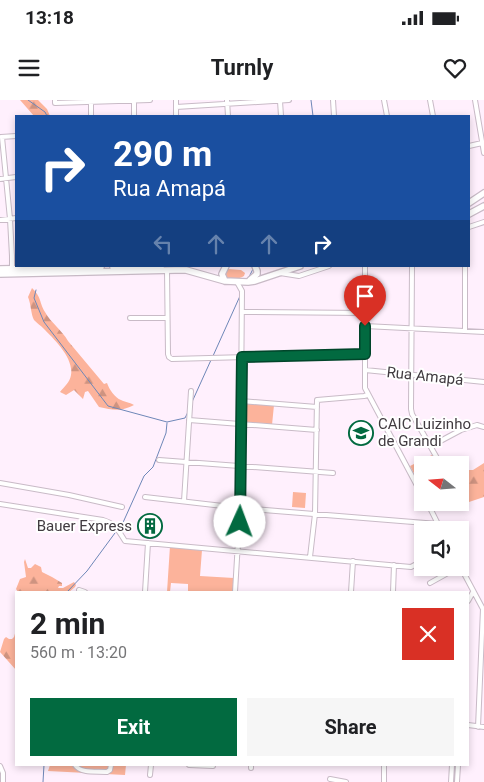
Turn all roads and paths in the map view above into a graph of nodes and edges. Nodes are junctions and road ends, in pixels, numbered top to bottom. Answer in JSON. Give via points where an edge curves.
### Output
{"nodes":[{"id":1,"x":150,"y":100,"type":"edge"},
{"id":2,"x":176,"y":100,"type":"edge"},
{"id":3,"x":289,"y":100,"type":"edge"},
{"id":4,"x":333,"y":100,"type":"edge"},
{"id":5,"x":384,"y":100,"type":"edge"},
{"id":6,"x":430,"y":100,"type":"edge"},
{"id":7,"x":475,"y":100,"type":"edge"},
{"id":8,"x":55,"y":101,"type":"edge"},
{"id":9,"x":91,"y":101,"type":"edge"},
{"id":10,"x":134,"y":101,"type":"edge"},
{"id":11,"x":280,"y":101,"type":"edge"},
{"id":12,"x":227,"y":102,"type":"edge"},
{"id":13,"x":176,"y":107,"type":"junction"},
{"id":14,"x":484,"y":112,"type":"edge"},
{"id":15,"x":477,"y":113,"type":"junction"},
{"id":16,"x":91,"y":115,"type":"edge"},
{"id":17,"x":134,"y":115,"type":"edge"},
{"id":18,"x":176,"y":115,"type":"edge"},
{"id":19,"x":228,"y":115,"type":"edge"},
{"id":20,"x":281,"y":115,"type":"edge"},
{"id":21,"x":334,"y":115,"type":"edge"},
{"id":22,"x":387,"y":115,"type":"edge"},
{"id":23,"x":433,"y":115,"type":"edge"},
{"id":24,"x":15,"y":136,"type":"edge"},
{"id":25,"x":1,"y":137,"type":"edge"},
{"id":26,"x":482,"y":143,"type":"junction"},
{"id":27,"x":470,"y":146,"type":"edge"},
{"id":28,"x":484,"y":153,"type":"edge"},
{"id":29,"x":15,"y":177,"type":"edge"},
{"id":30,"x":6,"y":178,"type":"junction"},
{"id":31,"x":0,"y":179,"type":"edge"},
{"id":32,"x":484,"y":193,"type":"edge"},
{"id":33,"x":470,"y":202,"type":"edge"},
{"id":34,"x":484,"y":206,"type":"edge"},
{"id":35,"x":470,"y":213,"type":"edge"},
{"id":36,"x":15,"y":218,"type":"edge"},
{"id":37,"x":10,"y":219,"type":"junction"},
{"id":38,"x":0,"y":220,"type":"edge"},
{"id":39,"x":484,"y":222,"type":"edge"},
{"id":40,"x":470,"y":227,"type":"edge"},
{"id":41,"x":72,"y":267,"type":"edge"},
{"id":42,"x":150,"y":267,"type":"edge"},
{"id":43,"x":226,"y":267,"type":"edge"},
{"id":44,"x":255,"y":267,"type":"edge"},
{"id":45,"x":298,"y":267,"type":"edge"},
{"id":46,"x":326,"y":267,"type":"edge"},
{"id":47,"x":365,"y":267,"type":"edge"},
{"id":48,"x":412,"y":267,"type":"edge"},
{"id":49,"x":466,"y":267,"type":"edge"},
{"id":50,"x":12,"y":268,"type":"junction"},
{"id":51,"x":168,"y":268,"type":"edge"},
{"id":52,"x":0,"y":269,"type":"edge"},
{"id":53,"x":290,"y":270,"type":"junction"},
{"id":54,"x":278,"y":272,"type":"junction"},
{"id":55,"x":0,"y":274,"type":"edge"},
{"id":56,"x":294,"y":276,"type":"junction"},
{"id":57,"x":226,"y":281,"type":"junction"},
{"id":58,"x":237,"y":282,"type":"junction"},
{"id":59,"x":248,"y":282,"type":"junction"},
{"id":60,"x":242,"y":291,"type":"junction"},
{"id":61,"x":242,"y":312,"type":"junction"},
{"id":62,"x":365,"y":313,"type":"junction"},
{"id":63,"x":130,"y":318,"type":"dead end"},
{"id":64,"x":167,"y":318,"type":"junction"},
{"id":65,"x":365,"y":326,"type":"junction"},
{"id":66,"x":411,"y":328,"type":"junction"},
{"id":67,"x":465,"y":331,"type":"junction"},
{"id":68,"x":484,"y":332,"type":"edge"},
{"id":69,"x":365,"y":354,"type":"junction"},
{"id":70,"x":242,"y":357,"type":"junction"},
{"id":71,"x":365,"y":370,"type":"junction"},
{"id":72,"x":411,"y":375,"type":"junction"},
{"id":73,"x":484,"y":382,"type":"edge"},
{"id":74,"x":191,"y":391,"type":"dead end"},
{"id":75,"x":368,"y":395,"type":"junction"},
{"id":76,"x":241,"y":401,"type":"junction"},
{"id":77,"x":317,"y":407,"type":"junction"},
{"id":78,"x":189,"y":420,"type":"junction"},
{"id":79,"x":241,"y":424,"type":"junction"},
{"id":80,"x":484,"y":426,"type":"edge"},
{"id":81,"x":317,"y":430,"type":"junction"},
{"id":82,"x":430,"y":446,"type":"junction"},
{"id":83,"x":436,"y":456,"type":"edge"},
{"id":84,"x":159,"y":460,"type":"dead end"},
{"id":85,"x":186,"y":462,"type":"junction"},
{"id":86,"x":241,"y":466,"type":"junction"},
{"id":87,"x":316,"y":472,"type":"junction"},
{"id":88,"x":333,"y":473,"type":"dead end"},
{"id":89,"x":414,"y":479,"type":"edge"},
{"id":90,"x":0,"y":483,"type":"edge"},
{"id":91,"x":145,"y":497,"type":"dead end"},
{"id":92,"x":184,"y":501,"type":"junction"},
{"id":93,"x":0,"y":504,"type":"edge"},
{"id":94,"x":122,"y":507,"type":"dead end"},
{"id":95,"x":240,"y":508,"type":"junction"},
{"id":96,"x":315,"y":514,"type":"junction"},
{"id":97,"x":414,"y":522,"type":"edge"},
{"id":98,"x":148,"y":543,"type":"junction"},
{"id":99,"x":238,"y":550,"type":"junction"},
{"id":100,"x":310,"y":557,"type":"junction"},
{"id":101,"x":353,"y":561,"type":"junction"},
{"id":102,"x":394,"y":565,"type":"junction"},
{"id":103,"x":414,"y":565,"type":"edge"},
{"id":104,"x":443,"y":576,"type":"edge"},
{"id":105,"x":464,"y":576,"type":"edge"},
{"id":106,"x":430,"y":583,"type":"dead end"},
{"id":107,"x":79,"y":590,"type":"dead end"},
{"id":108,"x":82,"y":591,"type":"edge"},
{"id":109,"x":145,"y":591,"type":"edge"},
{"id":110,"x":235,"y":591,"type":"edge"},
{"id":111,"x":351,"y":591,"type":"edge"},
{"id":112,"x":393,"y":591,"type":"edge"},
{"id":113,"x":474,"y":592,"type":"junction"},
{"id":114,"x":469,"y":600,"type":"edge"},
{"id":115,"x":483,"y":641,"type":"edge"},
{"id":116,"x":469,"y":726,"type":"edge"},
{"id":117,"x":478,"y":727,"type":"junction"},
{"id":118,"x":484,"y":728,"type":"edge"},
{"id":119,"x":0,"y":766,"type":"edge"},
{"id":120,"x":75,"y":766,"type":"edge"},
{"id":121,"x":111,"y":766,"type":"edge"},
{"id":122,"x":151,"y":766,"type":"edge"},
{"id":123,"x":384,"y":766,"type":"edge"},
{"id":124,"x":452,"y":766,"type":"edge"},
{"id":125,"x":458,"y":766,"type":"edge"},
{"id":126,"x":150,"y":776,"type":"dead end"},
{"id":127,"x":330,"y":779,"type":"dead end"},
{"id":128,"x":3,"y":782,"type":"edge"},
{"id":129,"x":346,"y":782,"type":"edge"},
{"id":130,"x":384,"y":782,"type":"edge"},
{"id":131,"x":451,"y":782,"type":"edge"},
{"id":132,"x":457,"y":782,"type":"edge"}],
"edges":[{"from":1,"to":10,"type":"street"},
{"from":2,"to":13,"type":"street"},
{"from":3,"to":11,"type":"street"},
{"from":4,"to":21,"type":"street"},
{"from":5,"to":22,"type":"street"},
{"from":6,"to":23,"type":"street"},
{"from":7,"to":15,"type":"street"},
{"from":8,"to":9,"type":"street"},
{"from":9,"to":10,"type":"street"},
{"from":9,"to":16,"type":"street"},
{"from":10,"to":17,"type":"street"},
{"from":11,"to":12,"type":"street"},
{"from":11,"to":20,"type":"street"},
{"from":12,"to":13,"type":"street"},
{"from":12,"to":19,"type":"street"},
{"from":13,"to":18,"type":"street"},
{"from":14,"to":15,"type":"street"},
{"from":15,"to":26,"type":"street"},
{"from":24,"to":25,"type":"street"},
{"from":25,"to":30,"type":"street"},
{"from":26,"to":27,"type":"street"},
{"from":26,"to":28,"type":"street"},
{"from":29,"to":30,"type":"street"},
{"from":30,"to":31,"type":"street"},
{"from":30,"to":37,"type":"street"},
{"from":32,"to":33,"type":"highway"},
{"from":34,"to":35,"type":"highway"},
{"from":36,"to":37,"type":"street"},
{"from":37,"to":38,"type":"street"},
{"from":37,"to":50,"type":"street"},
{"from":39,"to":40,"type":"street"},
{"from":41,"to":50,"type":"highway"},
{"from":42,"to":51,"type":"highway"},
{"from":43,"to":57,"type":"highway","via":[[222,274]]},
{"from":44,"to":59,"type":"highway","via":[[257,274]]},
{"from":45,"to":53,"type":"highway"},
{"from":46,"to":56,"type":"street"},
{"from":47,"to":62,"type":"street"},
{"from":48,"to":66,"type":"street"},
{"from":49,"to":67,"type":"street"},
{"from":50,"to":52,"type":"highway"},
{"from":51,"to":55,"type":"highway"},
{"from":51,"to":57,"type":"highway"},
{"from":51,"to":64,"type":"street"},
{"from":53,"to":54,"type":"highway"},
{"from":53,"to":56,"type":"street"},
{"from":54,"to":56,"type":"street"},
{"from":54,"to":59,"type":"highway"},
{"from":57,"to":58,"type":"highway"},
{"from":58,"to":59,"type":"highway"},
{"from":58,"to":60,"type":"street"},
{"from":59,"to":60,"type":"street"},
{"from":60,"to":61,"type":"street"},
{"from":61,"to":62,"type":"street"},
{"from":61,"to":70,"type":"street"},
{"from":62,"to":65,"type":"street"},
{"from":63,"to":64,"type":"street"},
{"from":64,"to":70,"type":"street","via":[[169,357],[172,359]]},
{"from":65,"to":66,"type":"street"},
{"from":65,"to":69,"type":"street"},
{"from":66,"to":67,"type":"street"},
{"from":66,"to":72,"type":"street"},
{"from":67,"to":68,"type":"street"},
{"from":69,"to":70,"type":"street"},
{"from":69,"to":71,"type":"street"},
{"from":70,"to":76,"type":"street"},
{"from":71,"to":72,"type":"street","name":"Rua Amapá"},
{"from":71,"to":75,"type":"street"},
{"from":72,"to":73,"type":"street","name":"Rua Amapá"},
{"from":72,"to":82,"type":"street","via":[[412,414]]},
{"from":74,"to":78,"type":"street"},
{"from":75,"to":77,"type":"street","via":[[317,400]]},
{"from":75,"to":89,"type":"street"},
{"from":76,"to":77,"type":"street"},
{"from":76,"to":79,"type":"street"},
{"from":77,"to":81,"type":"street"},
{"from":78,"to":79,"type":"street"},
{"from":78,"to":85,"type":"street"},
{"from":79,"to":81,"type":"street"},
{"from":79,"to":86,"type":"street"},
{"from":80,"to":82,"type":"street","via":[[460,430]]},
{"from":81,"to":87,"type":"street"},
{"from":82,"to":83,"type":"street"},
{"from":84,"to":85,"type":"street"},
{"from":85,"to":86,"type":"street"},
{"from":85,"to":92,"type":"street"},
{"from":86,"to":87,"type":"street"},
{"from":86,"to":95,"type":"street"},
{"from":87,"to":88,"type":"street"},
{"from":87,"to":96,"type":"street"},
{"from":90,"to":94,"type":"street"},
{"from":91,"to":92,"type":"street"},
{"from":92,"to":95,"type":"street"},
{"from":93,"to":98,"type":"street","via":[[111,522],[125,541]]},
{"from":95,"to":96,"type":"street"},
{"from":95,"to":99,"type":"street"},
{"from":96,"to":97,"type":"street"},
{"from":96,"to":100,"type":"street"},
{"from":98,"to":99,"type":"street"},
{"from":98,"to":109,"type":"street"},
{"from":99,"to":100,"type":"street"},
{"from":99,"to":110,"type":"street"},
{"from":100,"to":101,"type":"street"},
{"from":101,"to":102,"type":"street"},
{"from":101,"to":111,"type":"street"},
{"from":102,"to":103,"type":"street"},
{"from":102,"to":112,"type":"street"},
{"from":104,"to":106,"type":"street"},
{"from":105,"to":113,"type":"street"},
{"from":107,"to":108,"type":"street"},
{"from":113,"to":114,"type":"street"},
{"from":113,"to":115,"type":"street","via":[[483,609]]},
{"from":115,"to":117,"type":"street"},
{"from":116,"to":117,"type":"street"},
{"from":117,"to":118,"type":"street"},
{"from":119,"to":128,"type":"street"},
{"from":120,"to":121,"type":"street","via":[[80,770],[107,772]]},
{"from":122,"to":126,"type":"street"},
{"from":123,"to":130,"type":"street"},
{"from":124,"to":131,"type":"street"},
{"from":125,"to":132,"type":"street"},
{"from":127,"to":129,"type":"street"}]}
